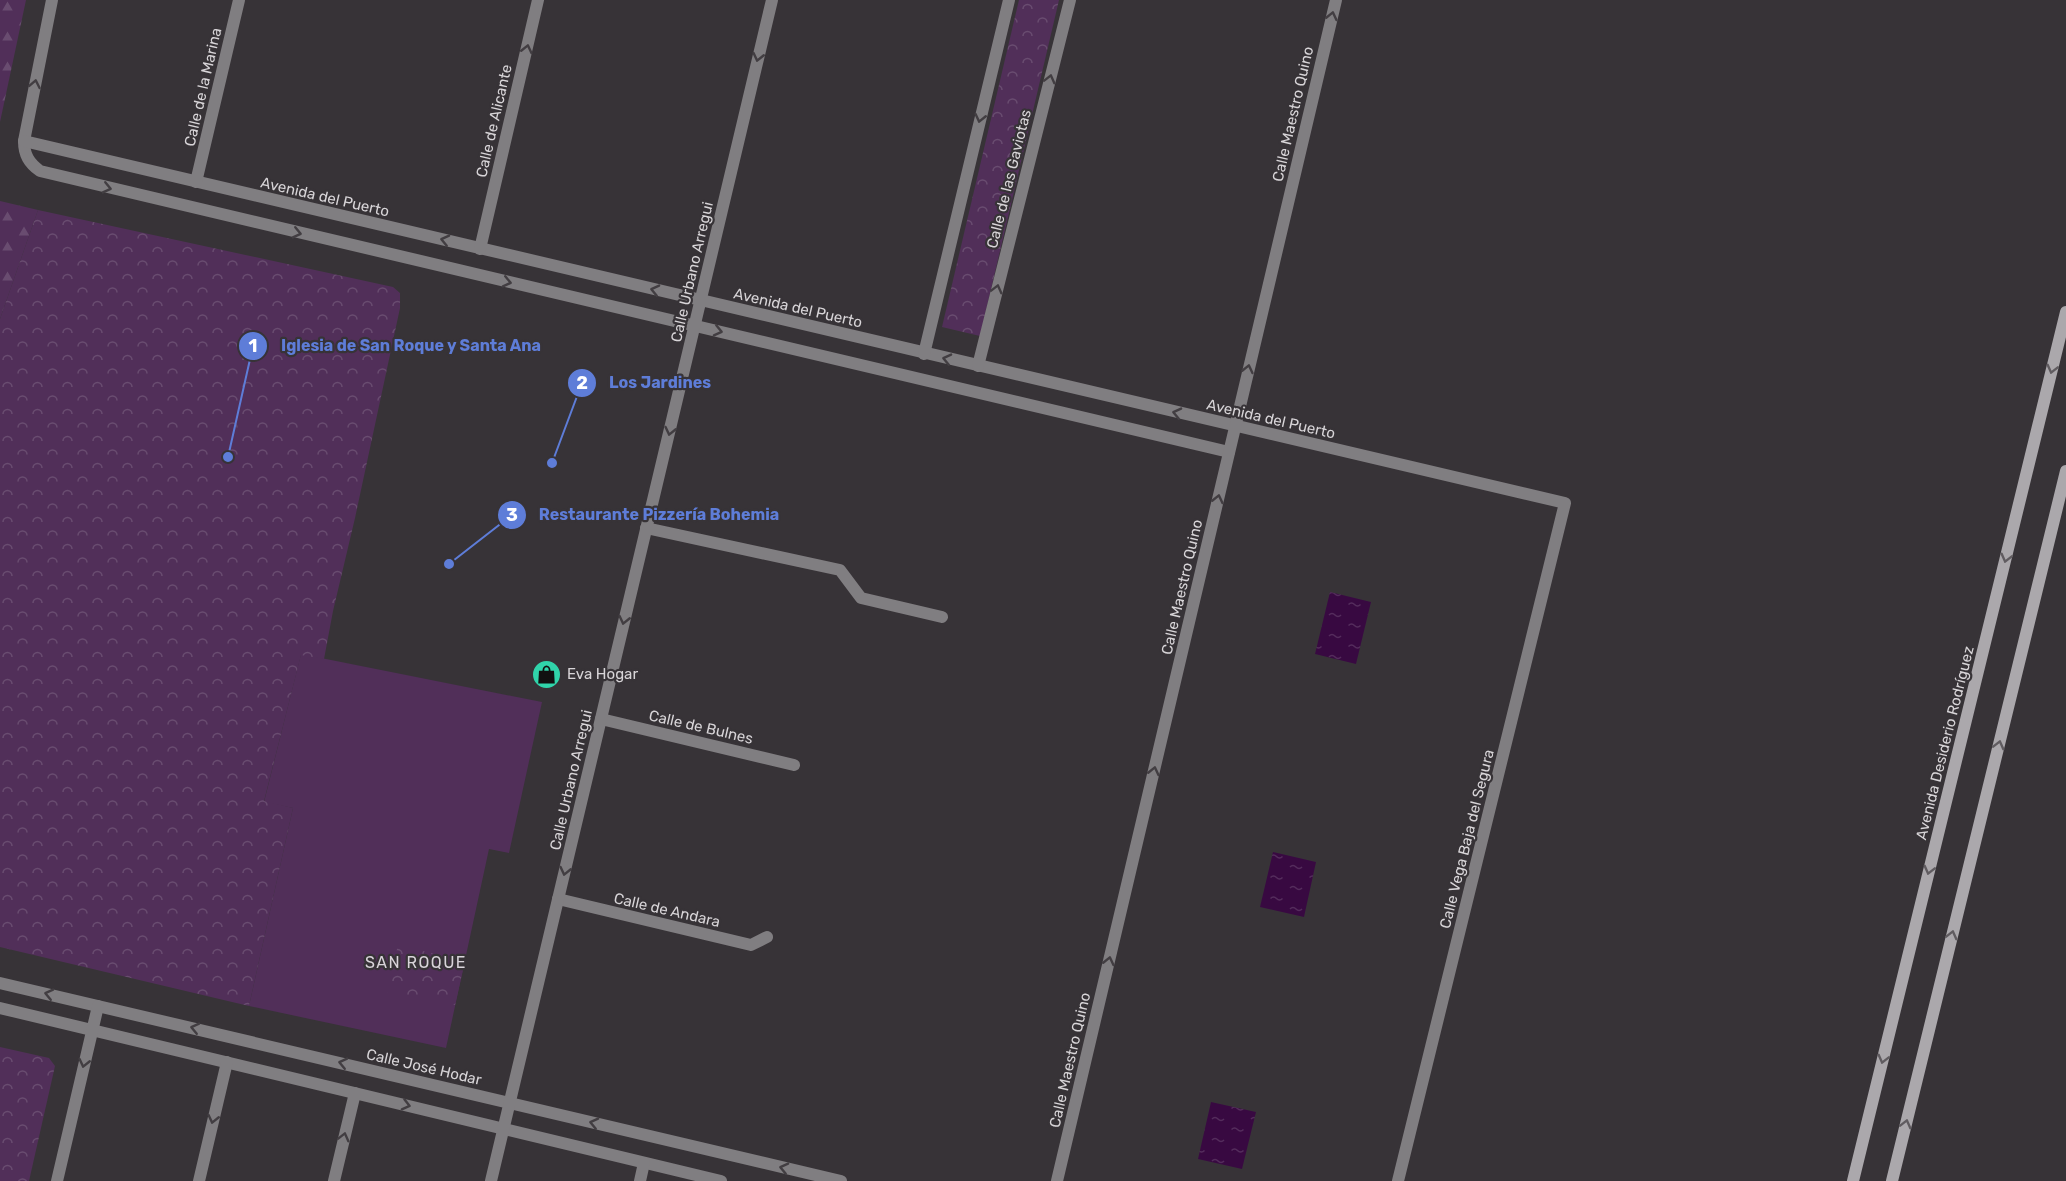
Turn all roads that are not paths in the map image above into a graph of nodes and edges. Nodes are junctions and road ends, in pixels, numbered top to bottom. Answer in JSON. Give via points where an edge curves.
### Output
{"nodes":[{"id":1,"x":52,"y":0,"type":"edge"},
{"id":2,"x":239,"y":0,"type":"edge"},
{"id":3,"x":538,"y":0,"type":"edge"},
{"id":4,"x":772,"y":0,"type":"edge"},
{"id":5,"x":1009,"y":0,"type":"edge"},
{"id":6,"x":1070,"y":0,"type":"edge"},
{"id":7,"x":1336,"y":0,"type":"edge"},
{"id":8,"x":24,"y":141,"type":"junction"},
{"id":9,"x":196,"y":182,"type":"junction"},
{"id":10,"x":480,"y":249,"type":"junction"},
{"id":11,"x":700,"y":301,"type":"junction"},
{"id":12,"x":2066,"y":312,"type":"edge"},
{"id":13,"x":694,"y":326,"type":"junction"},
{"id":14,"x":924,"y":354,"type":"junction"},
{"id":15,"x":978,"y":366,"type":"junction"},
{"id":16,"x":1234,"y":426,"type":"junction"},
{"id":17,"x":1229,"y":452,"type":"junction"},
{"id":18,"x":2066,"y":471,"type":"edge"},
{"id":19,"x":1565,"y":503,"type":"joint"},
{"id":20,"x":646,"y":528,"type":"junction"},
{"id":21,"x":942,"y":617,"type":"dead end"},
{"id":22,"x":601,"y":719,"type":"junction"},
{"id":23,"x":794,"y":765,"type":"dead end"},
{"id":24,"x":558,"y":899,"type":"junction"},
{"id":25,"x":767,"y":937,"type":"dead end"},
{"id":26,"x":0,"y":983,"type":"edge"},
{"id":27,"x":98,"y":1006,"type":"junction"},
{"id":28,"x":0,"y":1008,"type":"edge"},
{"id":29,"x":92,"y":1030,"type":"junction"},
{"id":30,"x":227,"y":1062,"type":"junction"},
{"id":31,"x":355,"y":1093,"type":"junction"},
{"id":32,"x":509,"y":1103,"type":"junction"},
{"id":33,"x":504,"y":1129,"type":"junction"},
{"id":34,"x":644,"y":1163,"type":"junction"},
{"id":35,"x":57,"y":1181,"type":"edge"},
{"id":36,"x":199,"y":1181,"type":"edge"},
{"id":37,"x":334,"y":1181,"type":"edge"},
{"id":38,"x":491,"y":1181,"type":"edge"},
{"id":39,"x":640,"y":1181,"type":"edge"},
{"id":40,"x":721,"y":1181,"type":"edge"},
{"id":41,"x":841,"y":1181,"type":"edge"},
{"id":42,"x":1057,"y":1181,"type":"edge"},
{"id":43,"x":1398,"y":1181,"type":"edge"},
{"id":44,"x":1852,"y":1181,"type":"edge"},
{"id":45,"x":1892,"y":1181,"type":"edge"}],
"edges":[{"from":8,"to":1,"type":"street","one_way":true},
{"from":2,"to":9,"type":"street","name":"Calle de la Marina"},
{"from":10,"to":3,"type":"street","name":"Calle de Alicante","one_way":true},
{"from":4,"to":11,"type":"street","name":"Calle Urbano Arregui","one_way":true},
{"from":5,"to":14,"type":"street","one_way":true},
{"from":15,"to":6,"type":"street","name":"Calle de las Gaviotas","one_way":true},
{"from":16,"to":7,"type":"street","name":"Calle Maestro Quino","one_way":true},
{"from":8,"to":9,"type":"street","name":"Avenida del Puerto"},
{"from":8,"to":13,"type":"street","one_way":true,"via":[[31,164],[50,175]]},
{"from":10,"to":9,"type":"street","name":"Avenida del Puerto","one_way":true},
{"from":11,"to":10,"type":"street","name":"Avenida del Puerto","one_way":true},
{"from":11,"to":13,"type":"street","name":"Calle Urbano Arregui"},
{"from":11,"to":14,"type":"street","name":"Avenida del Puerto"},
{"from":12,"to":44,"type":"street","name":"Avenida Desiderio Rodríguez","one_way":true},
{"from":13,"to":17,"type":"street","one_way":true},
{"from":13,"to":20,"type":"street","name":"Calle Urbano Arregui","one_way":true},
{"from":15,"to":14,"type":"street","name":"Avenida del Puerto","one_way":true},
{"from":16,"to":15,"type":"street","name":"Avenida del Puerto","one_way":true},
{"from":16,"to":17,"type":"street","name":"Calle Maestro Quino"},
{"from":16,"to":19,"type":"street","name":"Avenida del Puerto"},
{"from":42,"to":17,"type":"street","name":"Calle Maestro Quino","one_way":true},
{"from":45,"to":18,"type":"street","one_way":true},
{"from":19,"to":43,"type":"street","name":"Calle Vega Baja del Segura"},
{"from":20,"to":21,"type":"street","via":[[840,570],[861,598]]},
{"from":20,"to":22,"type":"street","name":"Calle Urbano Arregui","one_way":true},
{"from":22,"to":23,"type":"street","name":"Calle de Bulnes"},
{"from":22,"to":24,"type":"street","name":"Calle Urbano Arregui","one_way":true},
{"from":24,"to":25,"type":"street","name":"Calle de Andara","via":[[751,945]]},
{"from":24,"to":32,"type":"street","name":"Calle Urbano Arregui"},
{"from":27,"to":26,"type":"street","name":"Calle José Hodar","one_way":true},
{"from":27,"to":29,"type":"street"},
{"from":32,"to":27,"type":"street","name":"Calle José Hodar","one_way":true},
{"from":28,"to":29,"type":"street"},
{"from":29,"to":30,"type":"street"},
{"from":29,"to":35,"type":"street","one_way":true},
{"from":30,"to":31,"type":"street"},
{"from":30,"to":36,"type":"street","one_way":true},
{"from":31,"to":33,"type":"street","one_way":true},
{"from":37,"to":31,"type":"street","one_way":true},
{"from":32,"to":33,"type":"street","name":"Calle Urbano Arregui"},
{"from":41,"to":32,"type":"street","name":"Calle José Hodar","one_way":true},
{"from":33,"to":34,"type":"street"},
{"from":33,"to":38,"type":"street","name":"Calle Urbano Arregui"},
{"from":34,"to":39,"type":"street"},
{"from":34,"to":40,"type":"street"}]}
